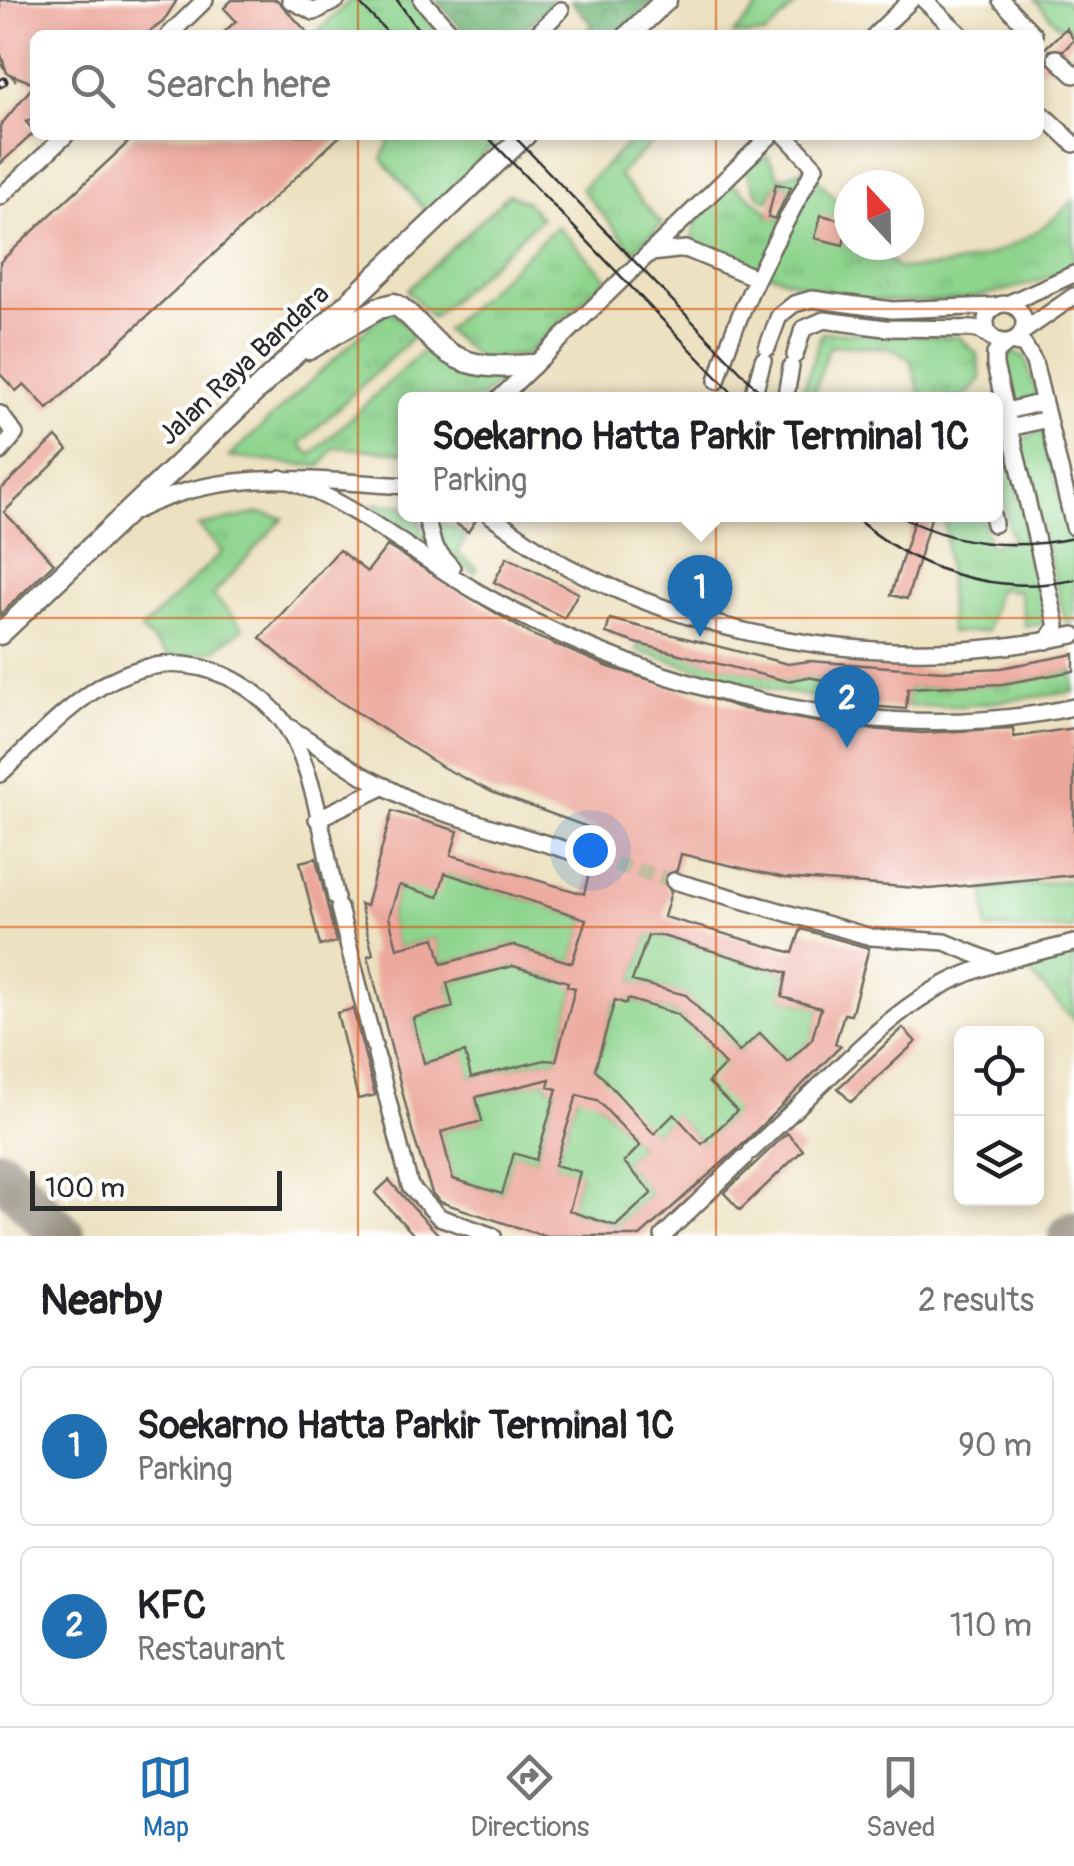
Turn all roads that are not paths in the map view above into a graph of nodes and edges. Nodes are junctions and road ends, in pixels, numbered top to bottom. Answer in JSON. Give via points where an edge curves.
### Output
{"nodes":[{"id":1,"x":205,"y":0,"type":"edge"},
{"id":2,"x":290,"y":0,"type":"edge"},
{"id":3,"x":337,"y":0,"type":"edge"},
{"id":4,"x":422,"y":0,"type":"edge"},
{"id":5,"x":666,"y":0,"type":"edge"},
{"id":6,"x":911,"y":0,"type":"edge"},
{"id":7,"x":924,"y":0,"type":"edge"},
{"id":8,"x":1001,"y":0,"type":"edge"},
{"id":9,"x":561,"y":10,"type":"dead end"},
{"id":10,"x":174,"y":30,"type":"edge"},
{"id":11,"x":448,"y":30,"type":"edge"},
{"id":12,"x":541,"y":30,"type":"edge"},
{"id":13,"x":635,"y":30,"type":"edge"},
{"id":14,"x":880,"y":30,"type":"edge"},
{"id":15,"x":956,"y":30,"type":"edge"},
{"id":16,"x":1030,"y":30,"type":"edge"},
{"id":17,"x":1056,"y":58,"type":"dead end"},
{"id":18,"x":1074,"y":75,"type":"edge"},
{"id":19,"x":1044,"y":116,"type":"edge"},
{"id":20,"x":61,"y":140,"type":"edge"},
{"id":21,"x":520,"y":140,"type":"edge"},
{"id":22,"x":766,"y":140,"type":"edge"},
{"id":23,"x":789,"y":140,"type":"edge"},
{"id":24,"x":1074,"y":144,"type":"edge"},
{"id":25,"x":0,"y":196,"type":"edge"},
{"id":26,"x":643,"y":256,"type":"junction"},
{"id":27,"x":1074,"y":274,"type":"edge"},
{"id":28,"x":756,"y":278,"type":"junction"},
{"id":29,"x":1074,"y":296,"type":"edge"},
{"id":30,"x":1001,"y":305,"type":"junction"},
{"id":31,"x":992,"y":338,"type":"junction"},
{"id":32,"x":1016,"y":338,"type":"junction"},
{"id":33,"x":291,"y":358,"type":"junction"},
{"id":34,"x":531,"y":365,"type":"junction"},
{"id":35,"x":716,"y":381,"type":"dead end"},
{"id":36,"x":506,"y":392,"type":"edge"},
{"id":37,"x":754,"y":392,"type":"edge"},
{"id":38,"x":786,"y":392,"type":"edge"},
{"id":39,"x":993,"y":392,"type":"edge"},
{"id":40,"x":1045,"y":410,"type":"junction"},
{"id":41,"x":1003,"y":411,"type":"edge"},
{"id":42,"x":0,"y":414,"type":"edge"},
{"id":43,"x":1008,"y":419,"type":"junction"},
{"id":44,"x":0,"y":452,"type":"edge"},
{"id":45,"x":281,"y":478,"type":"junction"},
{"id":46,"x":398,"y":486,"type":"edge"},
{"id":47,"x":120,"y":519,"type":"junction"},
{"id":48,"x":428,"y":522,"type":"edge"},
{"id":49,"x":503,"y":522,"type":"edge"},
{"id":50,"x":1074,"y":527,"type":"edge"},
{"id":51,"x":472,"y":589,"type":"junction"},
{"id":52,"x":0,"y":634,"type":"edge"},
{"id":53,"x":1074,"y":635,"type":"edge"},
{"id":54,"x":1047,"y":641,"type":"junction"},
{"id":55,"x":1074,"y":707,"type":"edge"},
{"id":56,"x":286,"y":725,"type":"junction"},
{"id":57,"x":0,"y":774,"type":"edge"},
{"id":58,"x":384,"y":786,"type":"junction"},
{"id":59,"x":317,"y":819,"type":"junction"},
{"id":60,"x":593,"y":858,"type":"tunnel mouth"},
{"id":61,"x":674,"y":881,"type":"tunnel mouth"},
{"id":62,"x":1074,"y":943,"type":"edge"},
{"id":63,"x":996,"y":962,"type":"junction"},
{"id":64,"x":493,"y":1236,"type":"edge"},
{"id":65,"x":662,"y":1236,"type":"edge"}],
"edges":[{"from":1,"to":10,"type":"street"},
{"from":2,"to":3,"type":"street","via":[[314,12]]},
{"from":4,"to":11,"type":"street"},
{"from":5,"to":13,"type":"main road"},
{"from":6,"to":14,"type":"street"},
{"from":7,"to":15,"type":"street"},
{"from":8,"to":16,"type":"street"},
{"from":9,"to":12,"type":"street"},
{"from":17,"to":18,"type":"street"},
{"from":19,"to":24,"type":"street"},
{"from":20,"to":25,"type":"street"},
{"from":21,"to":33,"type":"main road","name":"Jalan Raya Bandara"},
{"from":22,"to":26,"type":"street"},
{"from":23,"to":28,"type":"street","via":[[815,167]]},
{"from":26,"to":28,"type":"street","via":[[686,249]]},
{"from":26,"to":34,"type":"street"},
{"from":27,"to":30,"type":"street"},
{"from":28,"to":35,"type":"street"},
{"from":29,"to":32,"type":"street"},
{"from":30,"to":31,"type":"street","via":[[986,322]]},
{"from":30,"to":32,"type":"street","via":[[1022,314]]},
{"from":30,"to":37,"type":"street","via":[[892,310],[812,299],[794,304],[779,316]]},
{"from":31,"to":32,"type":"street"},
{"from":31,"to":38,"type":"street","via":[[978,328],[824,320],[803,329]]},
{"from":32,"to":39,"type":"street","via":[[995,354]]},
{"from":32,"to":40,"type":"street","via":[[1031,355]]},
{"from":33,"to":34,"type":"main road","via":[[386,304],[400,306],[438,346],[479,367]]},
{"from":33,"to":47,"type":"main road","name":"Jalan Raya Bandara"},
{"from":34,"to":36,"type":"street"},
{"from":40,"to":43,"type":"street"},
{"from":40,"to":50,"type":"street"},
{"from":41,"to":43,"type":"street"},
{"from":42,"to":44,"type":"street","via":[[14,434]]},
{"from":43,"to":54,"type":"street","via":[[1057,626]]},
{"from":45,"to":46,"type":"street"},
{"from":45,"to":47,"type":"street","via":[[224,480]]},
{"from":45,"to":51,"type":"street","via":[[342,502]]},
{"from":47,"to":52,"type":"main road","name":"Jalan Raya Bandara"},
{"from":48,"to":51,"type":"street","via":[[440,557]]},
{"from":49,"to":54,"type":"street","via":[[592,579],[758,633],[883,652]]},
{"from":51,"to":55,"type":"street","via":[[612,656],[765,702],[928,723]]},
{"from":53,"to":54,"type":"street"},
{"from":56,"to":57,"type":"street","via":[[252,692],[218,673],[142,666],[89,691]]},
{"from":56,"to":58,"type":"street"},
{"from":56,"to":59,"type":"street"},
{"from":58,"to":59,"type":"street"},
{"from":58,"to":60,"type":"street","via":[[422,806]]},
{"from":59,"to":64,"type":"street","via":[[410,1186],[438,1217]]},
{"from":61,"to":63,"type":"street","via":[[871,937],[945,942]]},
{"from":62,"to":63,"type":"street"},
{"from":63,"to":65,"type":"street","via":[[923,994]]}]}
